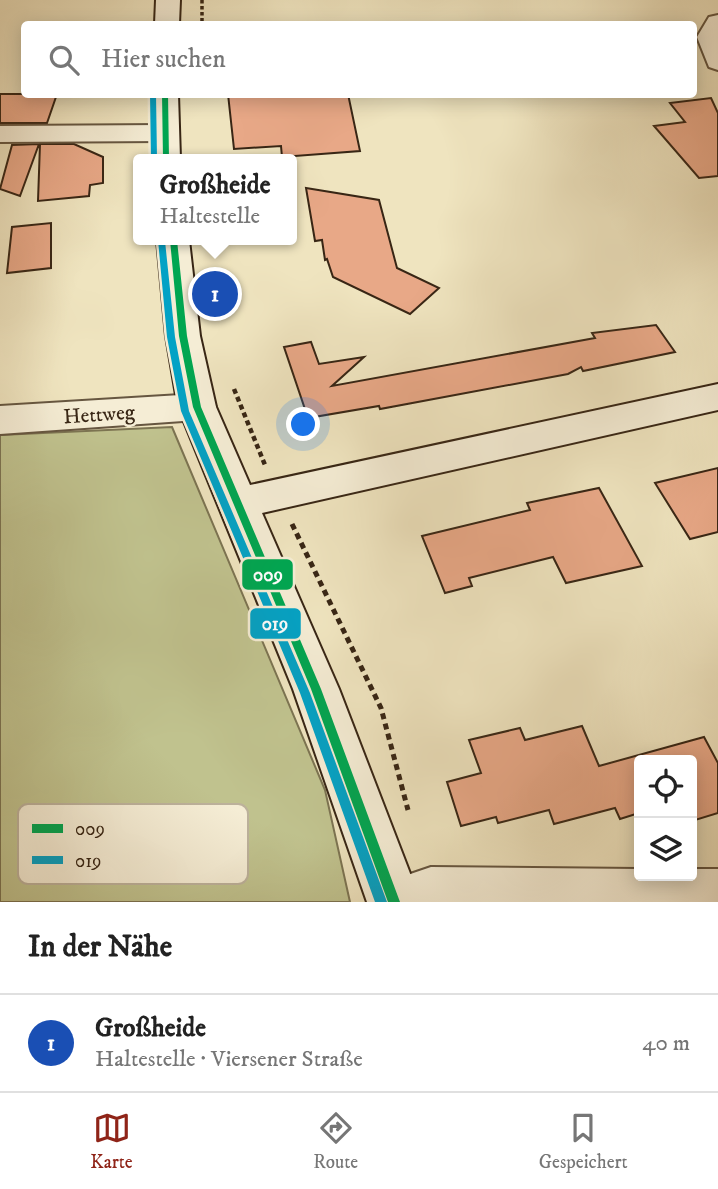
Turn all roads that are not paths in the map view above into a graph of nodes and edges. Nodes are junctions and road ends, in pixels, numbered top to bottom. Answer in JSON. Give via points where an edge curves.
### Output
{"nodes":[{"id":1,"x":168,"y":0,"type":"edge"},
{"id":2,"x":706,"y":0,"type":"edge"},
{"id":3,"x":718,"y":10,"type":"edge"},
{"id":4,"x":167,"y":21,"type":"edge"},
{"id":5,"x":718,"y":22,"type":"edge"},
{"id":6,"x":718,"y":62,"type":"edge"},
{"id":7,"x":165,"y":98,"type":"edge"},
{"id":8,"x":0,"y":134,"type":"edge"},
{"id":9,"x":165,"y":146,"type":"edge"},
{"id":10,"x":174,"y":245,"type":"edge"},
{"id":11,"x":718,"y":397,"type":"edge"},
{"id":12,"x":197,"y":407,"type":"junction"},
{"id":13,"x":0,"y":420,"type":"edge"},
{"id":14,"x":258,"y":498,"type":"junction"},
{"id":15,"x":718,"y":896,"type":"edge"},
{"id":16,"x":394,"y":902,"type":"edge"},
{"id":17,"x":404,"y":902,"type":"edge"}],
"edges":[{"from":1,"to":4,"type":"street"},
{"from":2,"to":3,"type":"street"},
{"from":5,"to":6,"type":"street","via":[[709,37]]},
{"from":7,"to":9,"type":"street"},
{"from":8,"to":9,"type":"street"},
{"from":10,"to":12,"type":"street","via":[[183,336]]},
{"from":11,"to":14,"type":"street"},
{"from":12,"to":13,"type":"street","name":"Hettweg"},
{"from":12,"to":14,"type":"street"},
{"from":14,"to":16,"type":"street","via":[[316,689]]},
{"from":15,"to":17,"type":"street","via":[[431,894]]}]}
